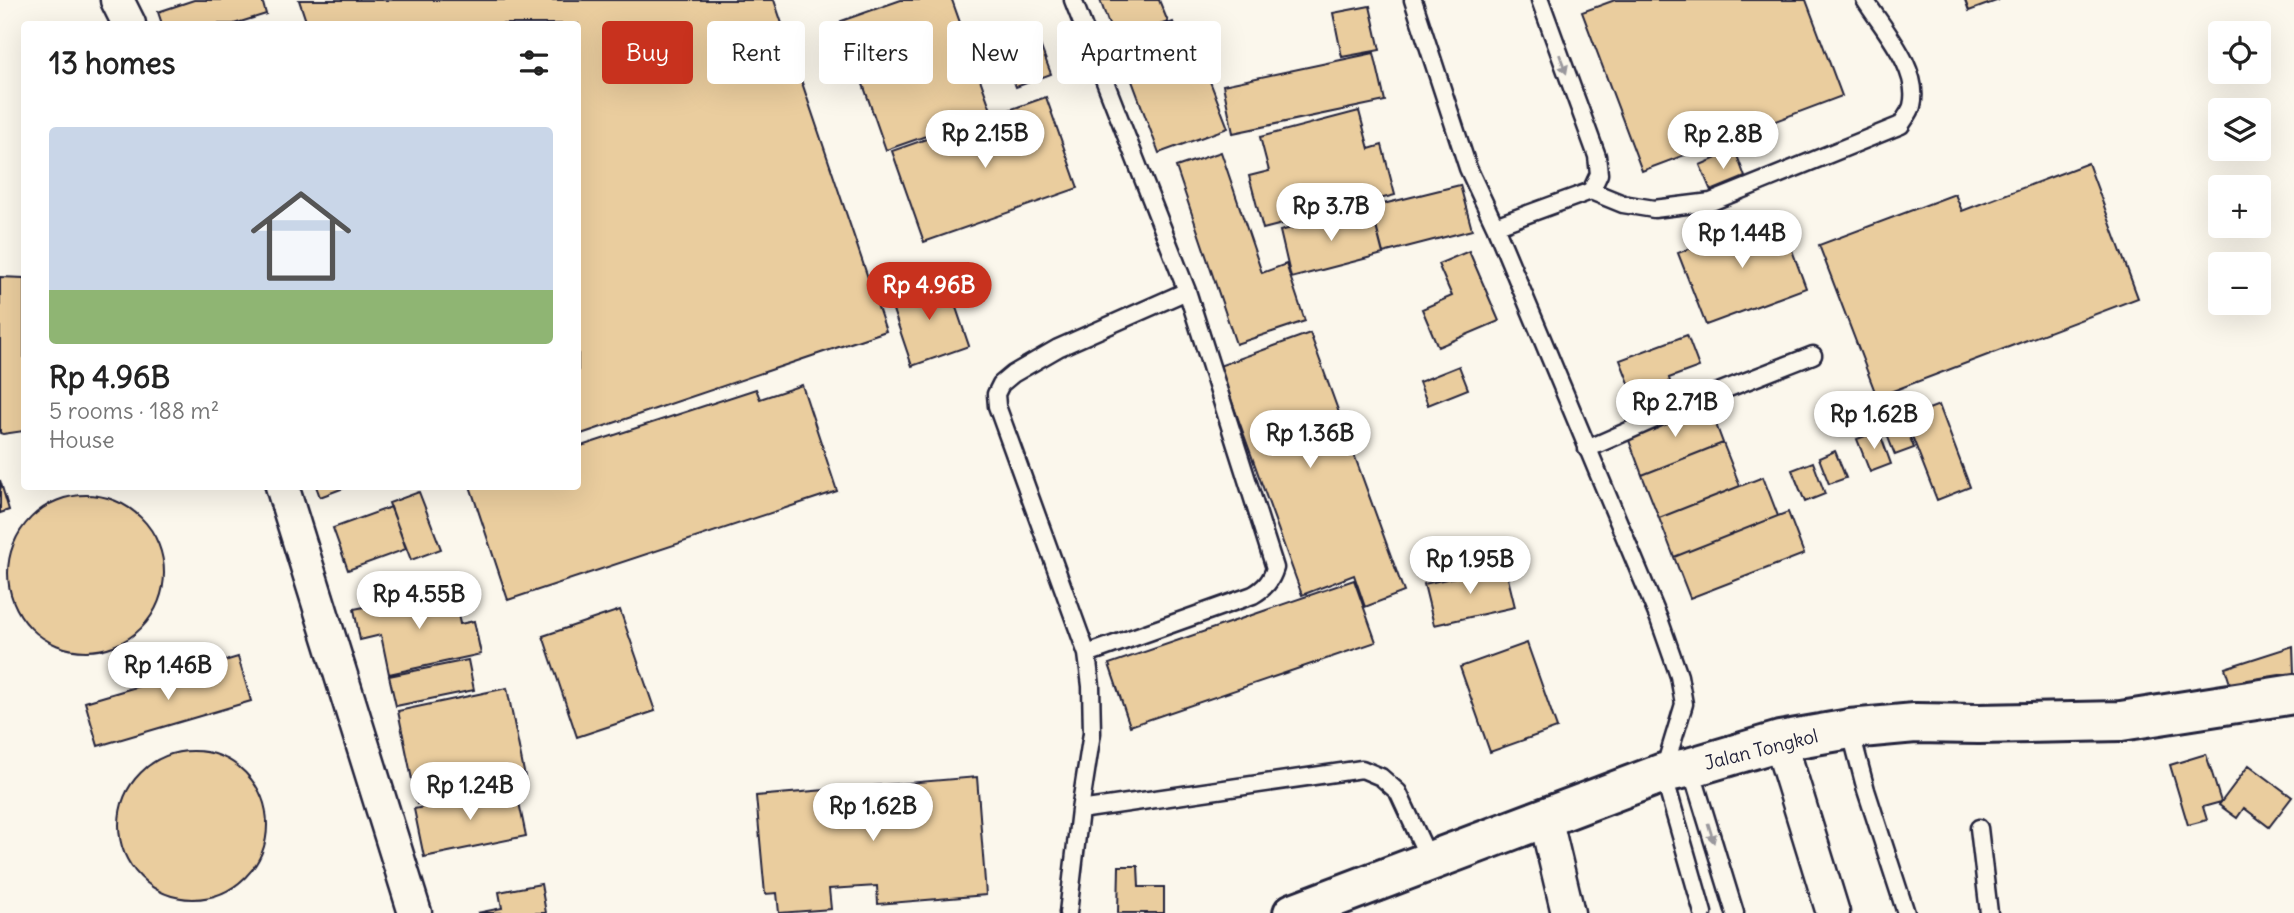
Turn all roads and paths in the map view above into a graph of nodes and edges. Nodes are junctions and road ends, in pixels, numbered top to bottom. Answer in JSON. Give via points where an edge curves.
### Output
{"nodes":[{"id":1,"x":117,"y":0,"type":"edge"},
{"id":2,"x":1073,"y":0,"type":"edge"},
{"id":3,"x":1413,"y":0,"type":"edge"},
{"id":4,"x":1540,"y":0,"type":"edge"},
{"id":5,"x":1865,"y":0,"type":"edge"},
{"id":6,"x":128,"y":21,"type":"edge"},
{"id":7,"x":1591,"y":191,"type":"junction"},
{"id":8,"x":1495,"y":226,"type":"junction"},
{"id":9,"x":1187,"y":291,"type":"junction"},
{"id":10,"x":1813,"y":355,"type":"dead end"},
{"id":11,"x":1587,"y":449,"type":"junction"},
{"id":12,"x":283,"y":490,"type":"edge"},
{"id":13,"x":1087,"y":654,"type":"junction"},
{"id":14,"x":2294,"y":694,"type":"edge"},
{"id":15,"x":1850,"y":729,"type":"junction"},
{"id":16,"x":1780,"y":741,"type":"junction"},
{"id":17,"x":1675,"y":761,"type":"junction"},
{"id":18,"x":1080,"y":810,"type":"junction"},
{"id":19,"x":1545,"y":817,"type":"junction"},
{"id":20,"x":1979,"y":828,"type":"dead end"},
{"id":21,"x":1430,"y":861,"type":"junction"},
{"id":22,"x":415,"y":913,"type":"edge"},
{"id":23,"x":1068,"y":913,"type":"edge"},
{"id":24,"x":1293,"y":913,"type":"edge"},
{"id":25,"x":1568,"y":913,"type":"edge"},
{"id":26,"x":1703,"y":913,"type":"edge"},
{"id":27,"x":1735,"y":913,"type":"edge"},
{"id":28,"x":1833,"y":913,"type":"edge"},
{"id":29,"x":1906,"y":913,"type":"edge"},
{"id":30,"x":1989,"y":913,"type":"edge"}],
"edges":[{"from":1,"to":6,"type":"street"},
{"from":2,"to":9,"type":"lane"},
{"from":3,"to":8,"type":"lane","via":[[1468,168]]},
{"from":4,"to":7,"type":"lane","one_way":true,"via":[[1597,156],[1599,174]]},
{"from":5,"to":7,"type":"lane","via":[[1910,71],[1911,109],[1900,125],[1711,202],[1654,209],[1623,204]]},
{"from":7,"to":8,"type":"lane"},
{"from":8,"to":11,"type":"lane"},
{"from":9,"to":13,"type":"lane","via":[[1058,348],[1013,374],[996,394]]},
{"from":9,"to":13,"type":"lane","via":[[1275,568],[1264,589],[1253,596]]},
{"from":10,"to":11,"type":"lane"},
{"from":11,"to":17,"type":"lane","via":[[1679,676],[1684,704]]},
{"from":12,"to":22,"type":"street"},
{"from":13,"to":18,"type":"lane","via":[[1092,733]]},
{"from":14,"to":15,"type":"highway","name":"Jalan Tongkol","via":[[2121,721],[1915,723]]},
{"from":15,"to":16,"type":"highway","name":"Jalan Tongkol"},
{"from":15,"to":29,"type":"lane"},
{"from":16,"to":17,"type":"highway","name":"Jalan Tongkol"},
{"from":16,"to":28,"type":"street"},
{"from":17,"to":19,"type":"highway","name":"Jalan Tongkol"},
{"from":17,"to":26,"type":"lane"},
{"from":17,"to":27,"type":"lane","one_way":true},
{"from":18,"to":21,"type":"lane","via":[[1362,769],[1398,792]]},
{"from":18,"to":23,"type":"lane"},
{"from":19,"to":21,"type":"highway","name":"Jalan Tongkol"},
{"from":19,"to":25,"type":"street"},
{"from":20,"to":30,"type":"lane"},
{"from":21,"to":24,"type":"highway","name":"Jalan Tongkol"}]}
